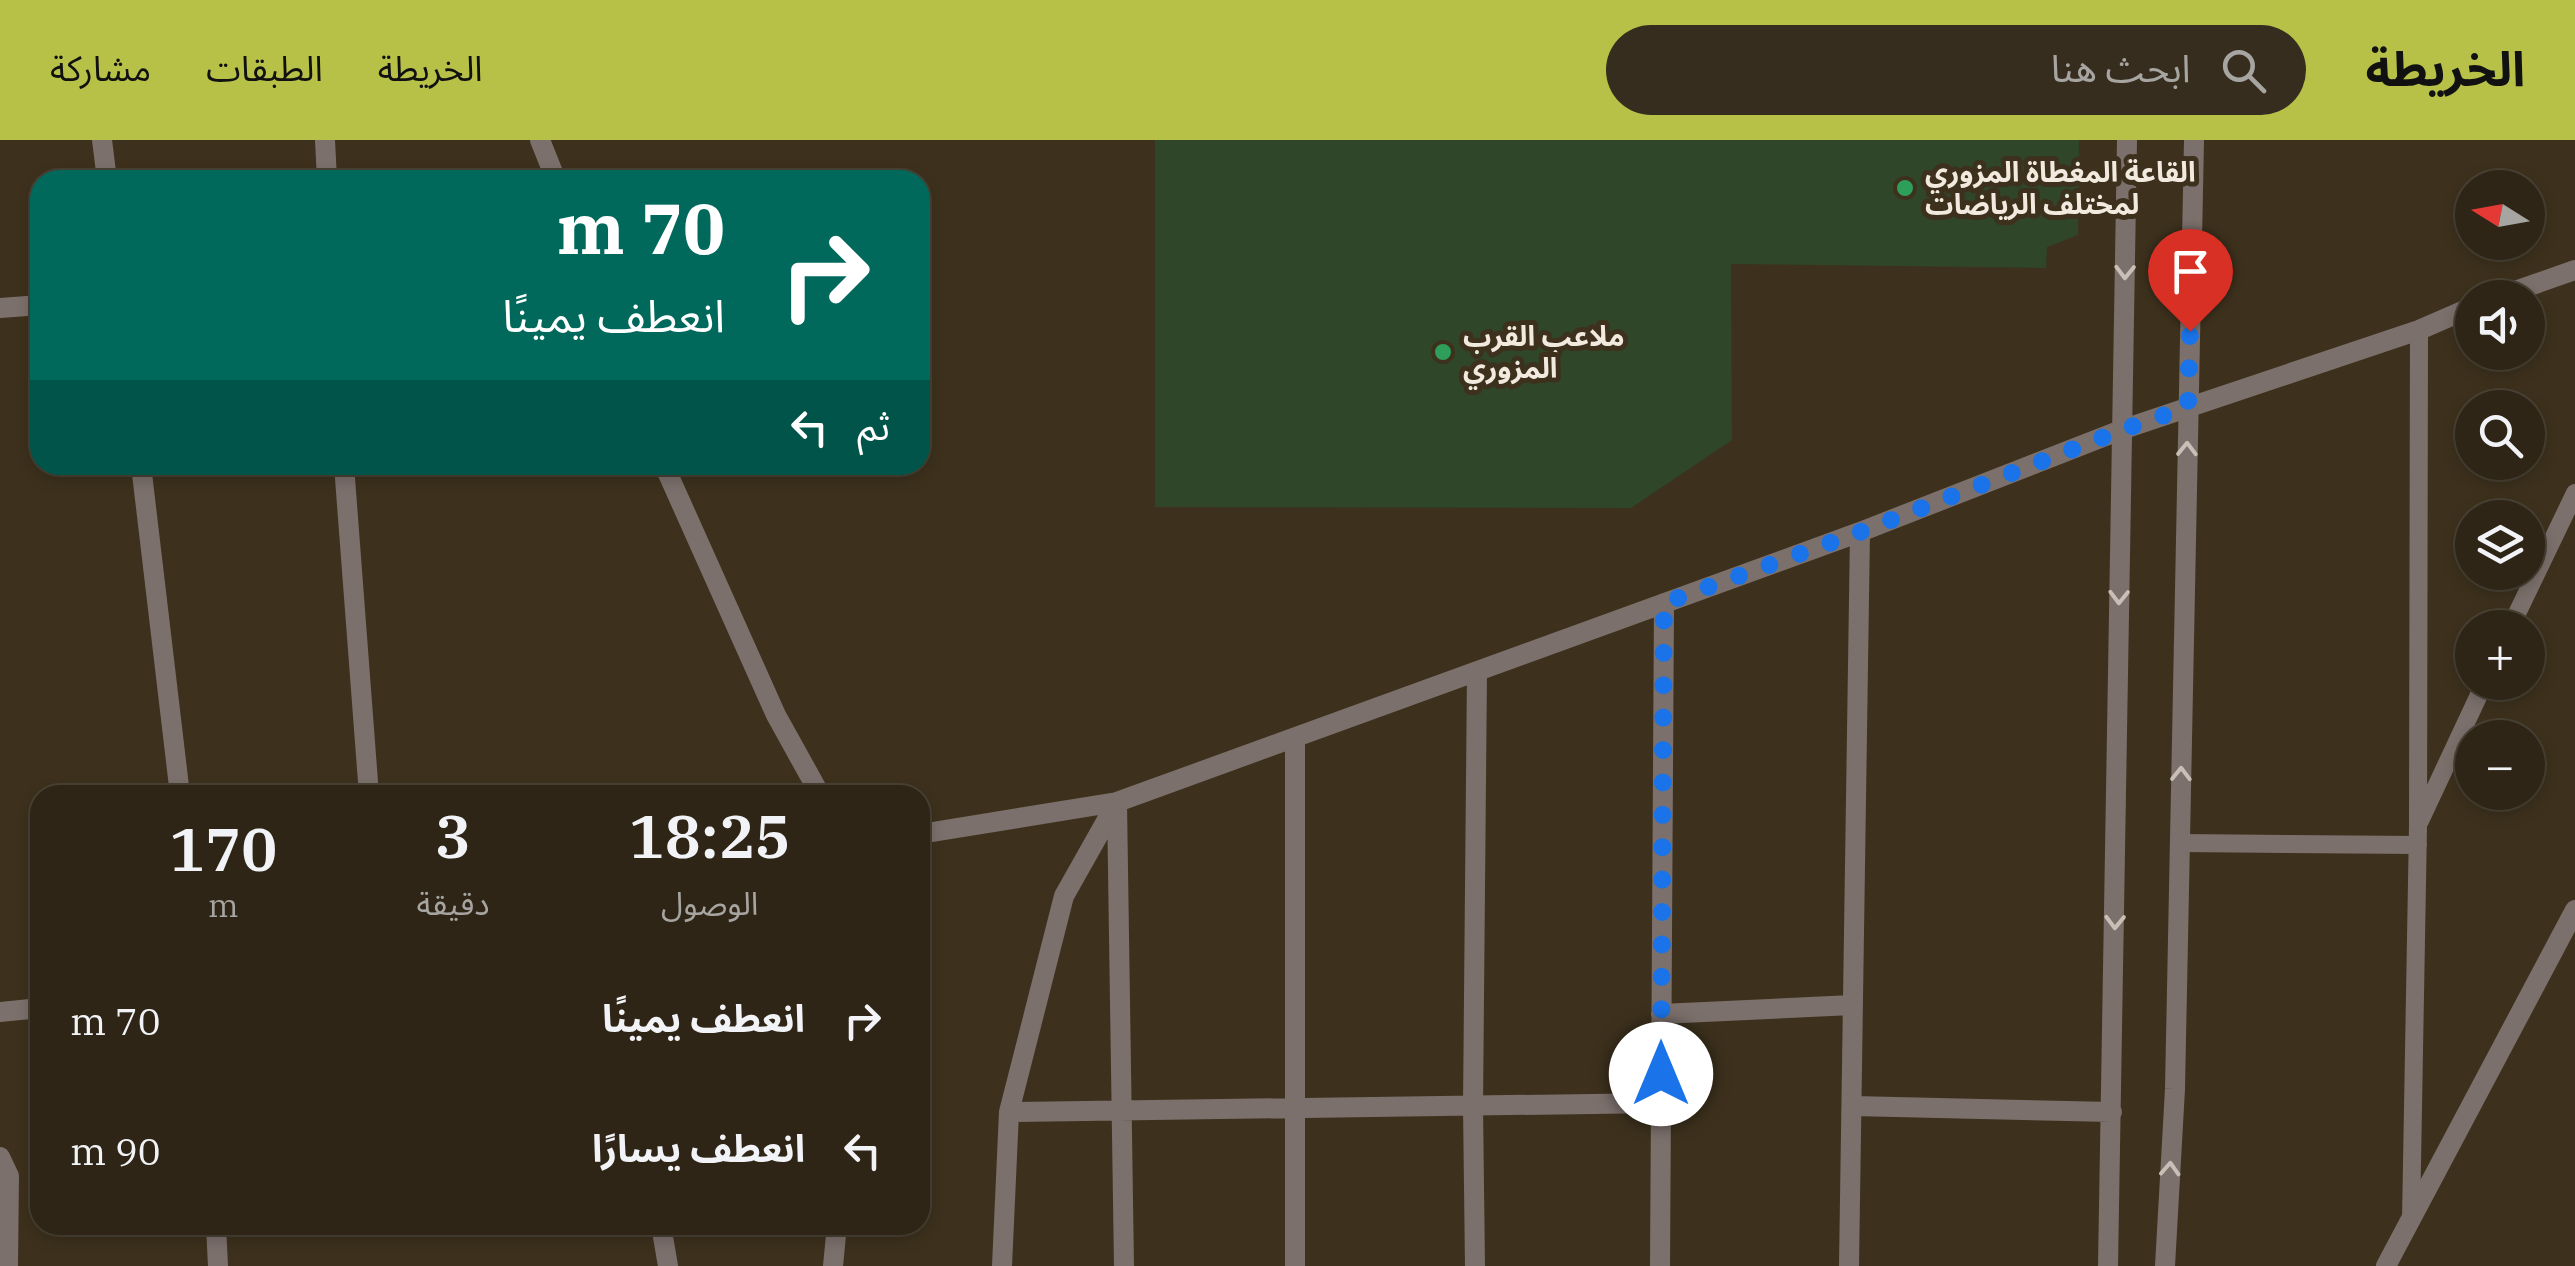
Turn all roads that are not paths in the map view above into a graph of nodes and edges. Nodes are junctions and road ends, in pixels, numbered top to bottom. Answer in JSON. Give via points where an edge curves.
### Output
{"nodes":[{"id":1,"x":102,"y":140,"type":"edge"},
{"id":2,"x":325,"y":140,"type":"edge"},
{"id":3,"x":540,"y":140,"type":"edge"},
{"id":4,"x":2128,"y":140,"type":"edge"},
{"id":5,"x":2194,"y":140,"type":"edge"},
{"id":6,"x":106,"y":170,"type":"edge"},
{"id":7,"x":326,"y":170,"type":"edge"},
{"id":8,"x":552,"y":170,"type":"edge"},
{"id":9,"x":2574,"y":271,"type":"edge"},
{"id":10,"x":2545,"y":281,"type":"edge"},
{"id":11,"x":30,"y":305,"type":"edge"},
{"id":12,"x":0,"y":308,"type":"edge"},
{"id":13,"x":2455,"y":314,"type":"edge"},
{"id":14,"x":2419,"y":330,"type":"junction"},
{"id":15,"x":2188,"y":407,"type":"junction"},
{"id":16,"x":2122,"y":430,"type":"junction"},
{"id":17,"x":142,"y":475,"type":"edge"},
{"id":18,"x":345,"y":475,"type":"edge"},
{"id":19,"x":668,"y":475,"type":"edge"},
{"id":20,"x":2575,"y":493,"type":"edge"},
{"id":21,"x":1860,"y":532,"type":"junction"},
{"id":22,"x":1664,"y":603,"type":"junction"},
{"id":23,"x":2519,"y":610,"type":"edge"},
{"id":24,"x":1477,"y":671,"type":"junction"},
{"id":25,"x":2476,"y":700,"type":"edge"},
{"id":26,"x":1295,"y":738,"type":"junction"},
{"id":27,"x":179,"y":785,"type":"edge"},
{"id":28,"x":368,"y":785,"type":"edge"},
{"id":29,"x":815,"y":785,"type":"edge"},
{"id":30,"x":1117,"y":802,"type":"junction"},
{"id":31,"x":2418,"y":826,"type":"junction"},
{"id":32,"x":930,"y":832,"type":"edge"},
{"id":33,"x":2180,"y":843,"type":"junction"},
{"id":34,"x":2418,"y":846,"type":"junction"},
{"id":35,"x":2575,"y":910,"type":"edge"},
{"id":36,"x":1852,"y":1005,"type":"junction"},
{"id":37,"x":30,"y":1009,"type":"edge"},
{"id":38,"x":0,"y":1012,"type":"edge"},
{"id":39,"x":1661,"y":1014,"type":"junction"},
{"id":40,"x":1661,"y":1103,"type":"junction"},
{"id":41,"x":1473,"y":1106,"type":"junction"},
{"id":42,"x":1853,"y":1106,"type":"junction"},
{"id":43,"x":1294,"y":1108,"type":"junction"},
{"id":44,"x":1120,"y":1110,"type":"junction"},
{"id":45,"x":1009,"y":1112,"type":"junction"},
{"id":46,"x":2112,"y":1112,"type":"junction"},
{"id":47,"x":0,"y":1157,"type":"edge"},
{"id":48,"x":2410,"y":1220,"type":"junction"},
{"id":49,"x":216,"y":1235,"type":"edge"},
{"id":50,"x":663,"y":1235,"type":"edge"},
{"id":51,"x":836,"y":1235,"type":"edge"},
{"id":52,"x":8,"y":1266,"type":"edge"},
{"id":53,"x":218,"y":1266,"type":"edge"},
{"id":54,"x":668,"y":1266,"type":"edge"},
{"id":55,"x":833,"y":1266,"type":"edge"},
{"id":56,"x":1002,"y":1266,"type":"edge"},
{"id":57,"x":1124,"y":1266,"type":"edge"},
{"id":58,"x":1294,"y":1266,"type":"edge"},
{"id":59,"x":1476,"y":1266,"type":"edge"},
{"id":60,"x":1660,"y":1266,"type":"edge"},
{"id":61,"x":1849,"y":1266,"type":"edge"},
{"id":62,"x":2108,"y":1266,"type":"edge"},
{"id":63,"x":2165,"y":1266,"type":"edge"},
{"id":64,"x":2386,"y":1266,"type":"edge"}],
"edges":[{"from":1,"to":6,"type":"street"},
{"from":2,"to":7,"type":"street"},
{"from":3,"to":8,"type":"street"},
{"from":4,"to":16,"type":"street","one_way":true},
{"from":5,"to":15,"type":"street"},
{"from":9,"to":10,"type":"street"},
{"from":11,"to":12,"type":"street"},
{"from":13,"to":14,"type":"street"},
{"from":14,"to":15,"type":"street"},
{"from":14,"to":31,"type":"lane"},
{"from":15,"to":16,"type":"street"},
{"from":33,"to":15,"type":"street","one_way":true},
{"from":16,"to":21,"type":"street"},
{"from":16,"to":46,"type":"street","one_way":true},
{"from":17,"to":27,"type":"street"},
{"from":18,"to":28,"type":"street"},
{"from":19,"to":29,"type":"street","via":[[776,715]]},
{"from":20,"to":23,"type":"lane"},
{"from":21,"to":22,"type":"street"},
{"from":21,"to":36,"type":"street"},
{"from":22,"to":24,"type":"street"},
{"from":22,"to":39,"type":"street"},
{"from":24,"to":26,"type":"street"},
{"from":24,"to":41,"type":"street"},
{"from":25,"to":31,"type":"lane"},
{"from":26,"to":30,"type":"street"},
{"from":26,"to":43,"type":"street"},
{"from":30,"to":32,"type":"street"},
{"from":30,"to":44,"type":"street"},
{"from":30,"to":45,"type":"street","via":[[1064,896]]},
{"from":31,"to":34,"type":"lane"},
{"from":33,"to":34,"type":"lane"},
{"from":63,"to":33,"type":"street","one_way":true},
{"from":34,"to":48,"type":"lane"},
{"from":35,"to":48,"type":"street"},
{"from":36,"to":39,"type":"street"},
{"from":36,"to":42,"type":"street"},
{"from":37,"to":38,"type":"street"},
{"from":39,"to":40,"type":"street"},
{"from":40,"to":41,"type":"street"},
{"from":40,"to":60,"type":"street"},
{"from":41,"to":43,"type":"street"},
{"from":41,"to":59,"type":"street"},
{"from":42,"to":46,"type":"street"},
{"from":42,"to":61,"type":"street"},
{"from":43,"to":44,"type":"street"},
{"from":43,"to":58,"type":"street"},
{"from":44,"to":45,"type":"street"},
{"from":44,"to":57,"type":"street"},
{"from":45,"to":56,"type":"street"},
{"from":46,"to":62,"type":"street"},
{"from":47,"to":52,"type":"street","via":[[9,1176]]},
{"from":48,"to":64,"type":"street"},
{"from":49,"to":53,"type":"street"},
{"from":50,"to":54,"type":"street"},
{"from":51,"to":55,"type":"street"}]}
